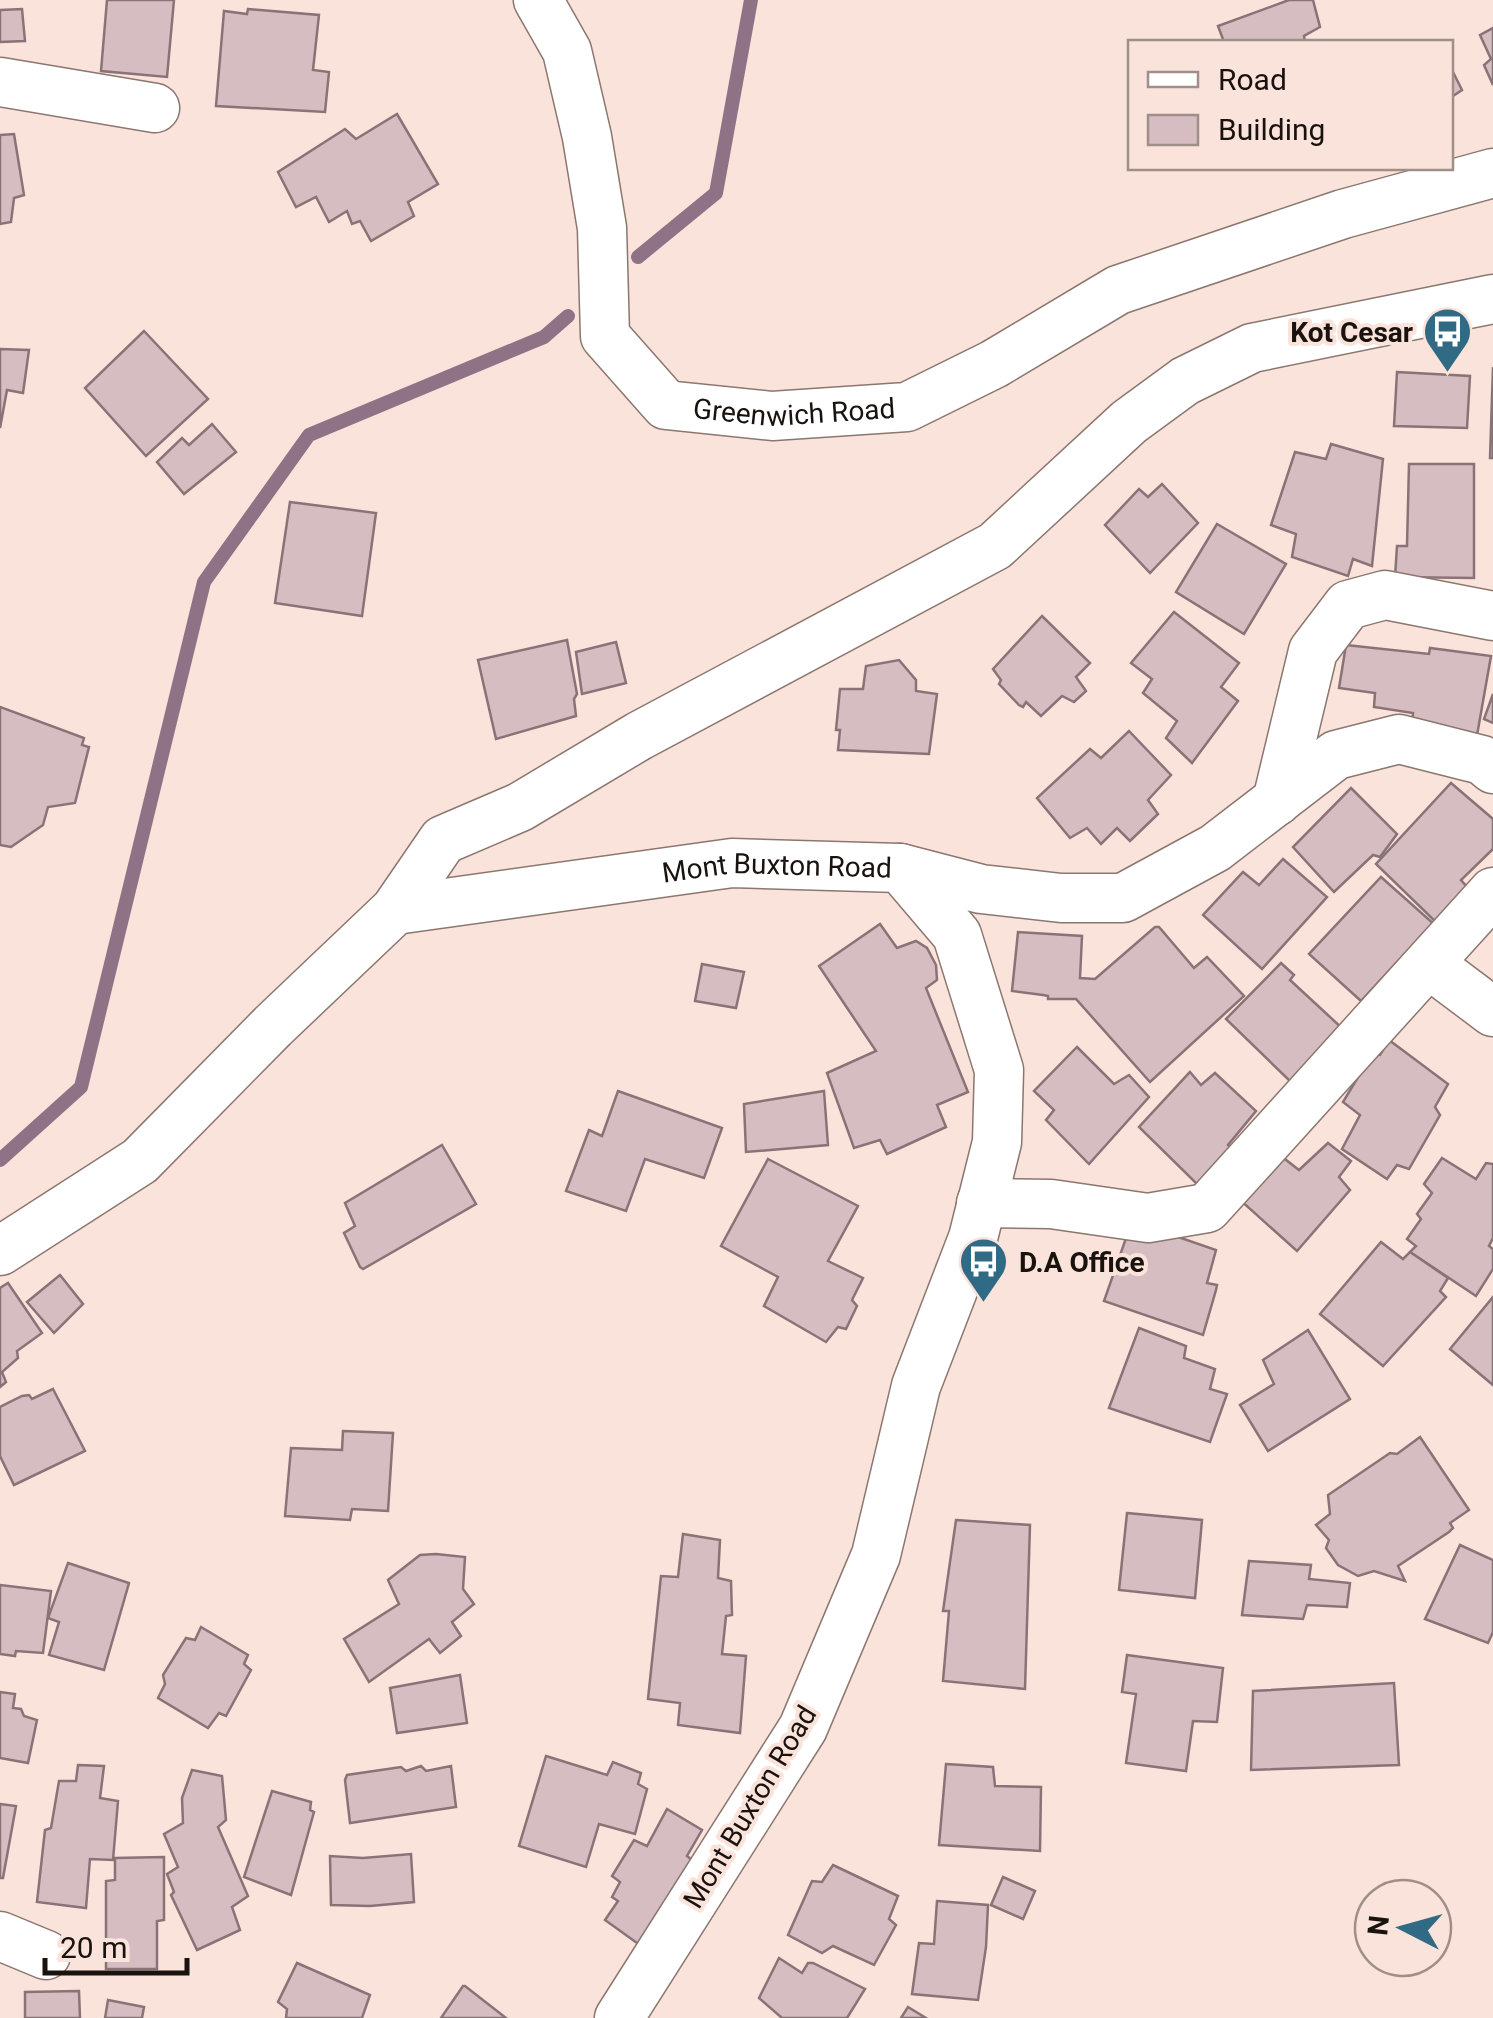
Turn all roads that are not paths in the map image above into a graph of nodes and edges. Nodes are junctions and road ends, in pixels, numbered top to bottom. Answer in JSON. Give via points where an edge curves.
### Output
{"nodes":[{"id":1,"x":538,"y":0,"type":"edge"},
{"id":2,"x":0,"y":82,"type":"edge"},
{"id":3,"x":156,"y":108,"type":"dead end"},
{"id":4,"x":1493,"y":173,"type":"edge"},
{"id":5,"x":1493,"y":298,"type":"edge"},
{"id":6,"x":1493,"y":616,"type":"edge"},
{"id":7,"x":1493,"y":770,"type":"edge"},
{"id":8,"x":1277,"y":801,"type":"junction"},
{"id":9,"x":900,"y":868,"type":"junction"},
{"id":10,"x":1493,"y":892,"type":"edge"},
{"id":11,"x":395,"y":910,"type":"junction"},
{"id":12,"x":1429,"y":964,"type":"junction"},
{"id":13,"x":1493,"y":1012,"type":"edge"},
{"id":14,"x":982,"y":1204,"type":"junction"},
{"id":15,"x":0,"y":1251,"type":"edge"},
{"id":16,"x":0,"y":1936,"type":"edge"},
{"id":17,"x":46,"y":1955,"type":"dead end"},
{"id":18,"x":619,"y":2018,"type":"edge"}],
"edges":[{"from":1,"to":4,"type":"street","name":"Greenwich Road","via":[[568,51],[587,137],[602,228],[605,336],[666,404],[772,416],[907,407],[1118,290],[1343,214]]},
{"from":2,"to":3,"type":"street"},
{"from":5,"to":11,"type":"street","via":[[1252,348],[1185,381],[1129,422],[995,546],[520,807],[442,840]]},
{"from":6,"to":8,"type":"street","via":[[1385,594],[1348,605],[1314,650]]},
{"from":7,"to":8,"type":"street","via":[[1482,760],[1399,739],[1336,755]]},
{"from":8,"to":9,"type":"street","via":[[1215,848],[1124,898],[981,889]]},
{"from":9,"to":11,"type":"street","name":"Mont Buxton Road","via":[[732,863]]},
{"from":9,"to":14,"type":"street","name":"Mont Buxton Road","via":[[956,935],[999,1070],[996,1142]]},
{"from":10,"to":12,"type":"street"},
{"from":11,"to":15,"type":"street","via":[[140,1161]]},
{"from":12,"to":13,"type":"street"},
{"from":12,"to":14,"type":"street","via":[[1207,1208],[1148,1218],[1051,1204]]},
{"from":14,"to":18,"type":"street","name":"Mont Buxton Road","via":[[916,1386],[876,1555],[803,1728]]},
{"from":16,"to":17,"type":"street"}]}
